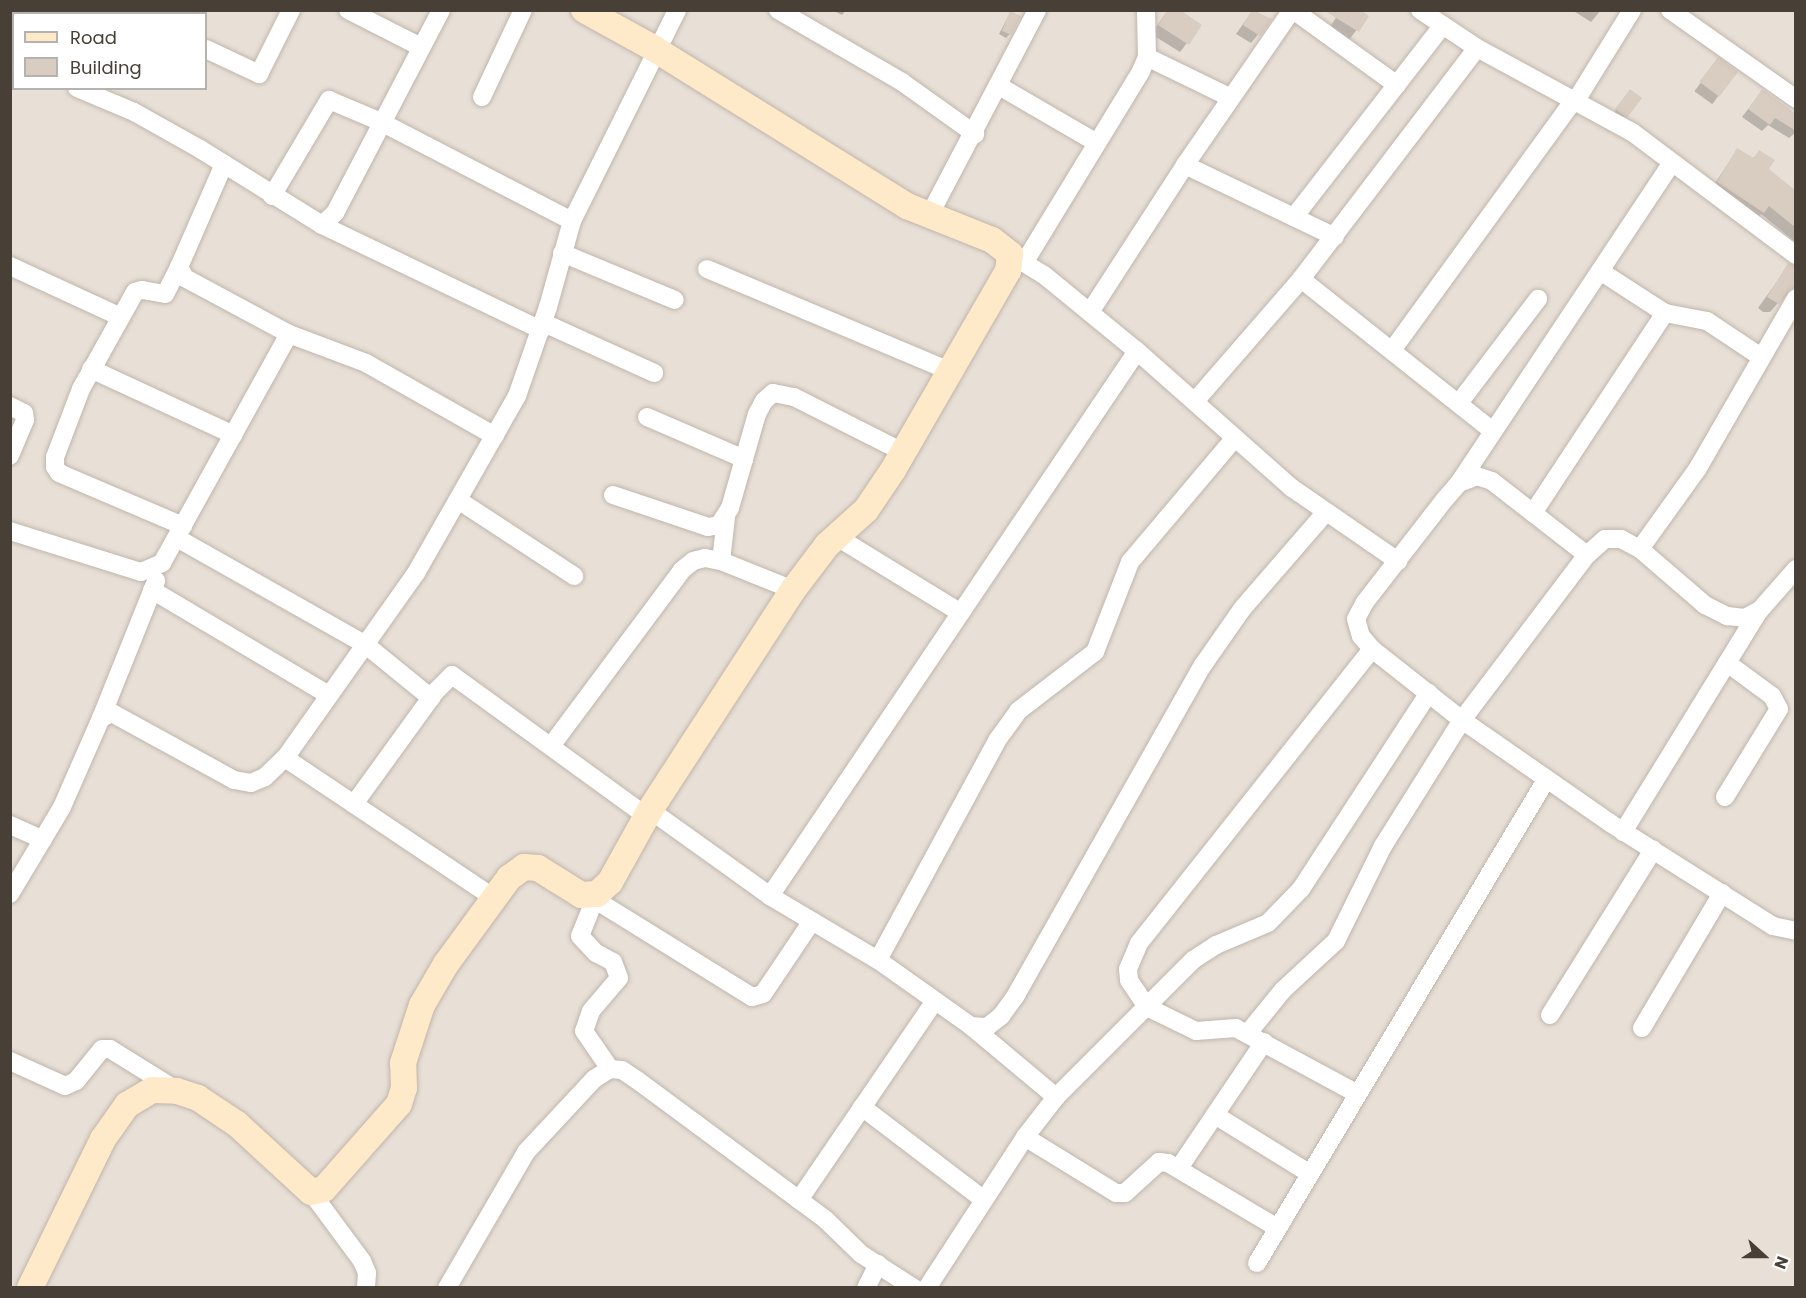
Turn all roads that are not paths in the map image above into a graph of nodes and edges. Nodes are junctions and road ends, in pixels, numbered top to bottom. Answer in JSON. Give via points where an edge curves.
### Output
{"nodes":[{"id":1,"x":291,"y":10,"type":"edge"},
{"id":2,"x":348,"y":10,"type":"edge"},
{"id":3,"x":441,"y":10,"type":"edge"},
{"id":4,"x":523,"y":10,"type":"edge"},
{"id":5,"x":584,"y":10,"type":"edge"},
{"id":6,"x":677,"y":10,"type":"edge"},
{"id":7,"x":778,"y":10,"type":"edge"},
{"id":8,"x":1037,"y":10,"type":"edge"},
{"id":9,"x":1146,"y":10,"type":"edge"},
{"id":10,"x":1292,"y":10,"type":"edge"},
{"id":11,"x":1420,"y":10,"type":"edge"},
{"id":12,"x":1632,"y":10,"type":"edge"},
{"id":13,"x":1670,"y":10,"type":"edge"},
{"id":14,"x":1442,"y":26,"type":"junction"},
{"id":15,"x":421,"y":47,"type":"junction"},
{"id":16,"x":1476,"y":48,"type":"junction"},
{"id":17,"x":207,"y":49,"type":"edge"},
{"id":18,"x":655,"y":49,"type":"junction"},
{"id":19,"x":1147,"y":57,"type":"junction"},
{"id":20,"x":1396,"y":85,"type":"junction"},
{"id":21,"x":999,"y":86,"type":"junction"},
{"id":22,"x":81,"y":90,"type":"edge"},
{"id":23,"x":482,"y":97,"type":"dead end"},
{"id":24,"x":1231,"y":98,"type":"junction"},
{"id":25,"x":1796,"y":99,"type":"edge"},
{"id":26,"x":1574,"y":101,"type":"junction"},
{"id":27,"x":381,"y":122,"type":"junction"},
{"id":28,"x":975,"y":134,"type":"junction"},
{"id":29,"x":1097,"y":143,"type":"junction"},
{"id":30,"x":1672,"y":163,"type":"junction"},
{"id":31,"x":224,"y":164,"type":"junction"},
{"id":32,"x":1185,"y":165,"type":"junction"},
{"id":33,"x":272,"y":196,"type":"junction"},
{"id":34,"x":929,"y":216,"type":"junction"},
{"id":35,"x":1294,"y":217,"type":"junction"},
{"id":36,"x":572,"y":221,"type":"junction"},
{"id":37,"x":322,"y":225,"type":"junction"},
{"id":38,"x":1335,"y":237,"type":"junction"},
{"id":39,"x":562,"y":253,"type":"junction"},
{"id":40,"x":1796,"y":255,"type":"edge"},
{"id":41,"x":1017,"y":259,"type":"junction"},
{"id":42,"x":10,"y":266,"type":"edge"},
{"id":43,"x":179,"y":267,"type":"junction"},
{"id":44,"x":707,"y":269,"type":"dead end"},
{"id":45,"x":1600,"y":271,"type":"junction"},
{"id":46,"x":1301,"y":279,"type":"junction"},
{"id":47,"x":1796,"y":298,"type":"edge"},
{"id":48,"x":1538,"y":299,"type":"dead end"},
{"id":49,"x":675,"y":300,"type":"dead end"},
{"id":50,"x":1090,"y":312,"type":"junction"},
{"id":51,"x":1665,"y":313,"type":"junction"},
{"id":52,"x":121,"y":317,"type":"junction"},
{"id":53,"x":542,"y":326,"type":"junction"},
{"id":54,"x":290,"y":334,"type":"junction"},
{"id":55,"x":1393,"y":349,"type":"junction"},
{"id":56,"x":1137,"y":351,"type":"junction"},
{"id":57,"x":1761,"y":357,"type":"junction"},
{"id":58,"x":92,"y":369,"type":"junction"},
{"id":59,"x":950,"y":371,"type":"junction"},
{"id":60,"x":654,"y":373,"type":"dead end"},
{"id":61,"x":1196,"y":400,"type":"junction"},
{"id":62,"x":1460,"y":403,"type":"junction"},
{"id":63,"x":10,"y":406,"type":"edge"},
{"id":64,"x":647,"y":417,"type":"dead end"},
{"id":65,"x":1493,"y":431,"type":"junction"},
{"id":66,"x":234,"y":435,"type":"junction"},
{"id":67,"x":495,"y":436,"type":"junction"},
{"id":68,"x":1234,"y":439,"type":"junction"},
{"id":69,"x":903,"y":452,"type":"junction"},
{"id":70,"x":10,"y":456,"type":"edge"},
{"id":71,"x":744,"y":459,"type":"junction"},
{"id":72,"x":1460,"y":483,"type":"junction"},
{"id":73,"x":613,"y":495,"type":"dead end"},
{"id":74,"x":458,"y":500,"type":"junction"},
{"id":75,"x":1326,"y":512,"type":"junction"},
{"id":76,"x":1533,"y":513,"type":"junction"},
{"id":77,"x":726,"y":517,"type":"junction"},
{"id":78,"x":10,"y":531,"type":"edge"},
{"id":79,"x":180,"y":532,"type":"junction"},
{"id":80,"x":837,"y":537,"type":"junction"},
{"id":81,"x":1640,"y":549,"type":"junction"},
{"id":82,"x":1587,"y":555,"type":"junction"},
{"id":83,"x":721,"y":561,"type":"junction"},
{"id":84,"x":1398,"y":561,"type":"junction"},
{"id":85,"x":162,"y":563,"type":"junction"},
{"id":86,"x":1796,"y":569,"type":"edge"},
{"id":87,"x":574,"y":576,"type":"dead end"},
{"id":88,"x":152,"y":590,"type":"junction"},
{"id":89,"x":793,"y":590,"type":"junction"},
{"id":90,"x":1760,"y":610,"type":"junction"},
{"id":91,"x":961,"y":612,"type":"junction"},
{"id":92,"x":366,"y":645,"type":"junction"},
{"id":93,"x":1372,"y":649,"type":"junction"},
{"id":94,"x":1727,"y":663,"type":"junction"},
{"id":95,"x":1429,"y":693,"type":"junction"},
{"id":96,"x":329,"y":695,"type":"junction"},
{"id":97,"x":431,"y":698,"type":"junction"},
{"id":98,"x":101,"y":718,"type":"junction"},
{"id":99,"x":1462,"y":720,"type":"junction"},
{"id":100,"x":551,"y":746,"type":"junction"},
{"id":101,"x":285,"y":758,"type":"junction"},
{"id":102,"x":1546,"y":780,"type":"junction"},
{"id":103,"x":1725,"y":797,"type":"dead end"},
{"id":104,"x":354,"y":804,"type":"junction"},
{"id":105,"x":648,"y":813,"type":"junction"},
{"id":106,"x":10,"y":825,"type":"edge"},
{"id":107,"x":1623,"y":832,"type":"junction"},
{"id":108,"x":43,"y":840,"type":"junction"},
{"id":109,"x":1653,"y":850,"type":"junction"},
{"id":110,"x":1722,"y":893,"type":"junction"},
{"id":111,"x":10,"y":894,"type":"edge"},
{"id":112,"x":770,"y":896,"type":"junction"},
{"id":113,"x":596,"y":897,"type":"junction"},
{"id":114,"x":495,"y":898,"type":"junction"},
{"id":115,"x":812,"y":921,"type":"junction"},
{"id":116,"x":1796,"y":931,"type":"edge"},
{"id":117,"x":878,"y":960,"type":"junction"},
{"id":118,"x":935,"y":1000,"type":"junction"},
{"id":119,"x":1147,"y":1007,"type":"junction"},
{"id":120,"x":1550,"y":1015,"type":"dead end"},
{"id":121,"x":971,"y":1026,"type":"junction"},
{"id":122,"x":1642,"y":1028,"type":"dead end"},
{"id":123,"x":1248,"y":1033,"type":"junction"},
{"id":124,"x":1264,"y":1042,"type":"junction"},
{"id":125,"x":10,"y":1061,"type":"edge"},
{"id":126,"x":609,"y":1069,"type":"junction"},
{"id":127,"x":177,"y":1091,"type":"junction"},
{"id":128,"x":1356,"y":1093,"type":"junction"},
{"id":129,"x":1056,"y":1097,"type":"junction"},
{"id":130,"x":862,"y":1107,"type":"junction"},
{"id":131,"x":1215,"y":1115,"type":"junction"},
{"id":132,"x":1025,"y":1137,"type":"junction"},
{"id":133,"x":1179,"y":1168,"type":"junction"},
{"id":134,"x":1309,"y":1173,"type":"junction"},
{"id":135,"x":311,"y":1192,"type":"junction"},
{"id":136,"x":799,"y":1200,"type":"junction"},
{"id":137,"x":984,"y":1200,"type":"junction"},
{"id":138,"x":1276,"y":1227,"type":"junction"},
{"id":139,"x":1257,"y":1263,"type":"dead end"},
{"id":140,"x":878,"y":1264,"type":"junction"},
{"id":141,"x":30,"y":1287,"type":"edge"},
{"id":142,"x":366,"y":1287,"type":"edge"},
{"id":143,"x":447,"y":1287,"type":"edge"},
{"id":144,"x":866,"y":1287,"type":"edge"},
{"id":145,"x":914,"y":1287,"type":"edge"},
{"id":146,"x":927,"y":1287,"type":"edge"}],
"edges":[{"from":1,"to":17,"type":"street","via":[[259,74]]},
{"from":2,"to":15,"type":"street"},
{"from":3,"to":15,"type":"street"},
{"from":4,"to":23,"type":"street"},
{"from":5,"to":18,"type":"street"},
{"from":6,"to":18,"type":"street"},
{"from":7,"to":28,"type":"street","via":[[902,82]]},
{"from":8,"to":21,"type":"street"},
{"from":9,"to":19,"type":"street"},
{"from":10,"to":20,"type":"street"},
{"from":10,"to":24,"type":"street"},
{"from":11,"to":14,"type":"street"},
{"from":12,"to":26,"type":"street"},
{"from":13,"to":25,"type":"street"},
{"from":14,"to":16,"type":"street"},
{"from":14,"to":20,"type":"street"},
{"from":15,"to":27,"type":"street"},
{"from":16,"to":26,"type":"street"},
{"from":16,"to":38,"type":"street"},
{"from":18,"to":34,"type":"street"},
{"from":18,"to":36,"type":"street"},
{"from":19,"to":24,"type":"street"},
{"from":19,"to":29,"type":"street"},
{"from":20,"to":35,"type":"street"},
{"from":21,"to":28,"type":"street"},
{"from":21,"to":29,"type":"street"},
{"from":22,"to":31,"type":"street","via":[[134,112]]},
{"from":24,"to":32,"type":"street"},
{"from":26,"to":30,"type":"street","via":[[1632,132]]},
{"from":26,"to":55,"type":"street"},
{"from":27,"to":33,"type":"street","via":[[329,100]]},
{"from":27,"to":36,"type":"street"},
{"from":27,"to":37,"type":"street","via":[[335,213]]},
{"from":28,"to":34,"type":"street"},
{"from":29,"to":41,"type":"street"},
{"from":30,"to":40,"type":"street"},
{"from":30,"to":45,"type":"street"},
{"from":31,"to":33,"type":"street"},
{"from":31,"to":43,"type":"street"},
{"from":32,"to":35,"type":"street"},
{"from":32,"to":50,"type":"street"},
{"from":33,"to":37,"type":"street"},
{"from":34,"to":41,"type":"street","via":[[974,231]]},
{"from":35,"to":38,"type":"street"},
{"from":36,"to":39,"type":"street"},
{"from":37,"to":53,"type":"street"},
{"from":38,"to":46,"type":"street"},
{"from":39,"to":49,"type":"street"},
{"from":39,"to":53,"type":"street"},
{"from":41,"to":50,"type":"street"},
{"from":41,"to":59,"type":"street"},
{"from":42,"to":52,"type":"street"},
{"from":43,"to":52,"type":"street","via":[[168,292],[138,290]]},
{"from":43,"to":54,"type":"street","via":[[185,278]]},
{"from":44,"to":59,"type":"street"},
{"from":45,"to":51,"type":"street"},
{"from":45,"to":65,"type":"street"},
{"from":46,"to":55,"type":"street"},
{"from":46,"to":61,"type":"street"},
{"from":47,"to":57,"type":"street"},
{"from":48,"to":62,"type":"street"},
{"from":50,"to":56,"type":"street"},
{"from":51,"to":57,"type":"street","via":[[1707,321]]},
{"from":51,"to":76,"type":"street"},
{"from":52,"to":58,"type":"street"},
{"from":53,"to":60,"type":"street"},
{"from":53,"to":67,"type":"street","via":[[517,396]]},
{"from":54,"to":66,"type":"street"},
{"from":54,"to":67,"type":"street","via":[[366,363]]},
{"from":55,"to":62,"type":"street"},
{"from":56,"to":61,"type":"street"},
{"from":56,"to":91,"type":"street"},
{"from":57,"to":81,"type":"street","via":[[1698,468]]},
{"from":58,"to":66,"type":"street"},
{"from":58,"to":79,"type":"street","via":[[55,457],[55,467],[59,473]]},
{"from":59,"to":69,"type":"street"},
{"from":61,"to":68,"type":"street"},
{"from":62,"to":65,"type":"street"},
{"from":63,"to":70,"type":"street","via":[[24,413],[25,420]]},
{"from":64,"to":71,"type":"street"},
{"from":65,"to":72,"type":"street"},
{"from":66,"to":79,"type":"street"},
{"from":67,"to":74,"type":"street"},
{"from":68,"to":75,"type":"street"},
{"from":68,"to":117,"type":"street","via":[[1130,562],[1095,652],[1018,711],[998,739]]},
{"from":69,"to":71,"type":"street","via":[[794,397],[773,393],[757,414]]},
{"from":69,"to":80,"type":"street","via":[[866,510]]},
{"from":71,"to":77,"type":"street"},
{"from":72,"to":76,"type":"street","via":[[1477,476],[1492,481]]},
{"from":72,"to":84,"type":"street"},
{"from":73,"to":77,"type":"street","via":[[708,527],[719,525]]},
{"from":74,"to":87,"type":"street"},
{"from":74,"to":92,"type":"street","via":[[416,573]]},
{"from":75,"to":84,"type":"street"},
{"from":75,"to":121,"type":"street","via":[[1242,609],[1203,665],[1102,848],[1001,1016],[987,1027]]},
{"from":76,"to":82,"type":"street"},
{"from":77,"to":83,"type":"street"},
{"from":78,"to":85,"type":"street","via":[[141,572]]},
{"from":79,"to":85,"type":"street"},
{"from":79,"to":92,"type":"street"},
{"from":80,"to":89,"type":"street"},
{"from":80,"to":91,"type":"street"},
{"from":81,"to":82,"type":"street","via":[[1621,539],[1605,539]]},
{"from":81,"to":90,"type":"street","via":[[1705,605],[1745,618]]},
{"from":82,"to":99,"type":"street"},
{"from":83,"to":89,"type":"street"},
{"from":83,"to":100,"type":"street","via":[[705,558],[682,570]]},
{"from":84,"to":93,"type":"street","via":[[1356,619],[1361,636]]},
{"from":85,"to":88,"type":"street"},
{"from":86,"to":90,"type":"street"},
{"from":88,"to":96,"type":"street"},
{"from":88,"to":98,"type":"street"},
{"from":89,"to":105,"type":"street"},
{"from":90,"to":94,"type":"street"},
{"from":91,"to":112,"type":"street"},
{"from":92,"to":96,"type":"street"},
{"from":92,"to":97,"type":"street"},
{"from":93,"to":95,"type":"street"},
{"from":93,"to":119,"type":"street","via":[[1139,943],[1130,959],[1129,980]]},
{"from":94,"to":103,"type":"street","via":[[1772,696],[1779,709]]},
{"from":94,"to":107,"type":"street"},
{"from":95,"to":99,"type":"street"},
{"from":95,"to":119,"type":"street","via":[[1284,909],[1268,923],[1216,945],[1193,960]]},
{"from":96,"to":101,"type":"street"},
{"from":97,"to":100,"type":"street","via":[[452,675],[460,678]]},
{"from":97,"to":104,"type":"street"},
{"from":98,"to":101,"type":"street","via":[[112,712],[126,717],[234,780],[251,783],[265,777]]},
{"from":98,"to":108,"type":"street"},
{"from":99,"to":102,"type":"street"},
{"from":99,"to":123,"type":"street","via":[[1383,846],[1336,941],[1283,990]]},
{"from":100,"to":105,"type":"street"},
{"from":101,"to":104,"type":"street"},
{"from":102,"to":107,"type":"street"},
{"from":102,"to":128,"type":"street"},
{"from":104,"to":114,"type":"street"},
{"from":105,"to":112,"type":"street"},
{"from":105,"to":113,"type":"street","via":[[610,882]]},
{"from":106,"to":108,"type":"street"},
{"from":107,"to":109,"type":"street"},
{"from":108,"to":111,"type":"street"},
{"from":109,"to":110,"type":"street"},
{"from":109,"to":120,"type":"street"},
{"from":110,"to":116,"type":"street","via":[[1773,926]]},
{"from":110,"to":122,"type":"street"},
{"from":112,"to":115,"type":"street"},
{"from":113,"to":114,"type":"street","via":[[581,895],[538,868],[524,867],[509,878]]},
{"from":113,"to":115,"type":"street","via":[[752,997],[763,994]]},
{"from":113,"to":126,"type":"street","via":[[580,936],[596,953],[613,962],[619,978],[591,1011],[584,1031]]},
{"from":114,"to":135,"type":"street","via":[[422,1005],[403,1063],[404,1088],[399,1104],[324,1189]]},
{"from":115,"to":117,"type":"street"},
{"from":117,"to":118,"type":"street"},
{"from":118,"to":121,"type":"street"},
{"from":118,"to":130,"type":"street"},
{"from":119,"to":123,"type":"street","via":[[1196,1031],[1206,1033],[1226,1026]]},
{"from":119,"to":129,"type":"street"},
{"from":121,"to":129,"type":"street"},
{"from":123,"to":124,"type":"street"},
{"from":124,"to":128,"type":"street"},
{"from":124,"to":131,"type":"street"},
{"from":125,"to":127,"type":"street","via":[[65,1086],[76,1081],[102,1049],[110,1049]]},
{"from":126,"to":136,"type":"street","via":[[622,1070],[637,1080]]},
{"from":126,"to":143,"type":"street","via":[[594,1079],[526,1152]]},
{"from":127,"to":135,"type":"street","via":[[198,1098],[237,1124]]},
{"from":127,"to":141,"type":"street","via":[[152,1090],[127,1105],[103,1139]]},
{"from":128,"to":134,"type":"street"},
{"from":129,"to":132,"type":"street"},
{"from":130,"to":136,"type":"street"},
{"from":130,"to":137,"type":"street"},
{"from":131,"to":133,"type":"street"},
{"from":131,"to":134,"type":"street"},
{"from":132,"to":133,"type":"street","via":[[1116,1193],[1125,1193],[1159,1162]]},
{"from":132,"to":137,"type":"street"},
{"from":133,"to":138,"type":"street"},
{"from":134,"to":138,"type":"street"},
{"from":135,"to":142,"type":"street","via":[[362,1261],[367,1273]]},
{"from":136,"to":140,"type":"street"},
{"from":137,"to":146,"type":"street"},
{"from":138,"to":139,"type":"street"},
{"from":140,"to":144,"type":"street"},
{"from":140,"to":145,"type":"street"}]}
